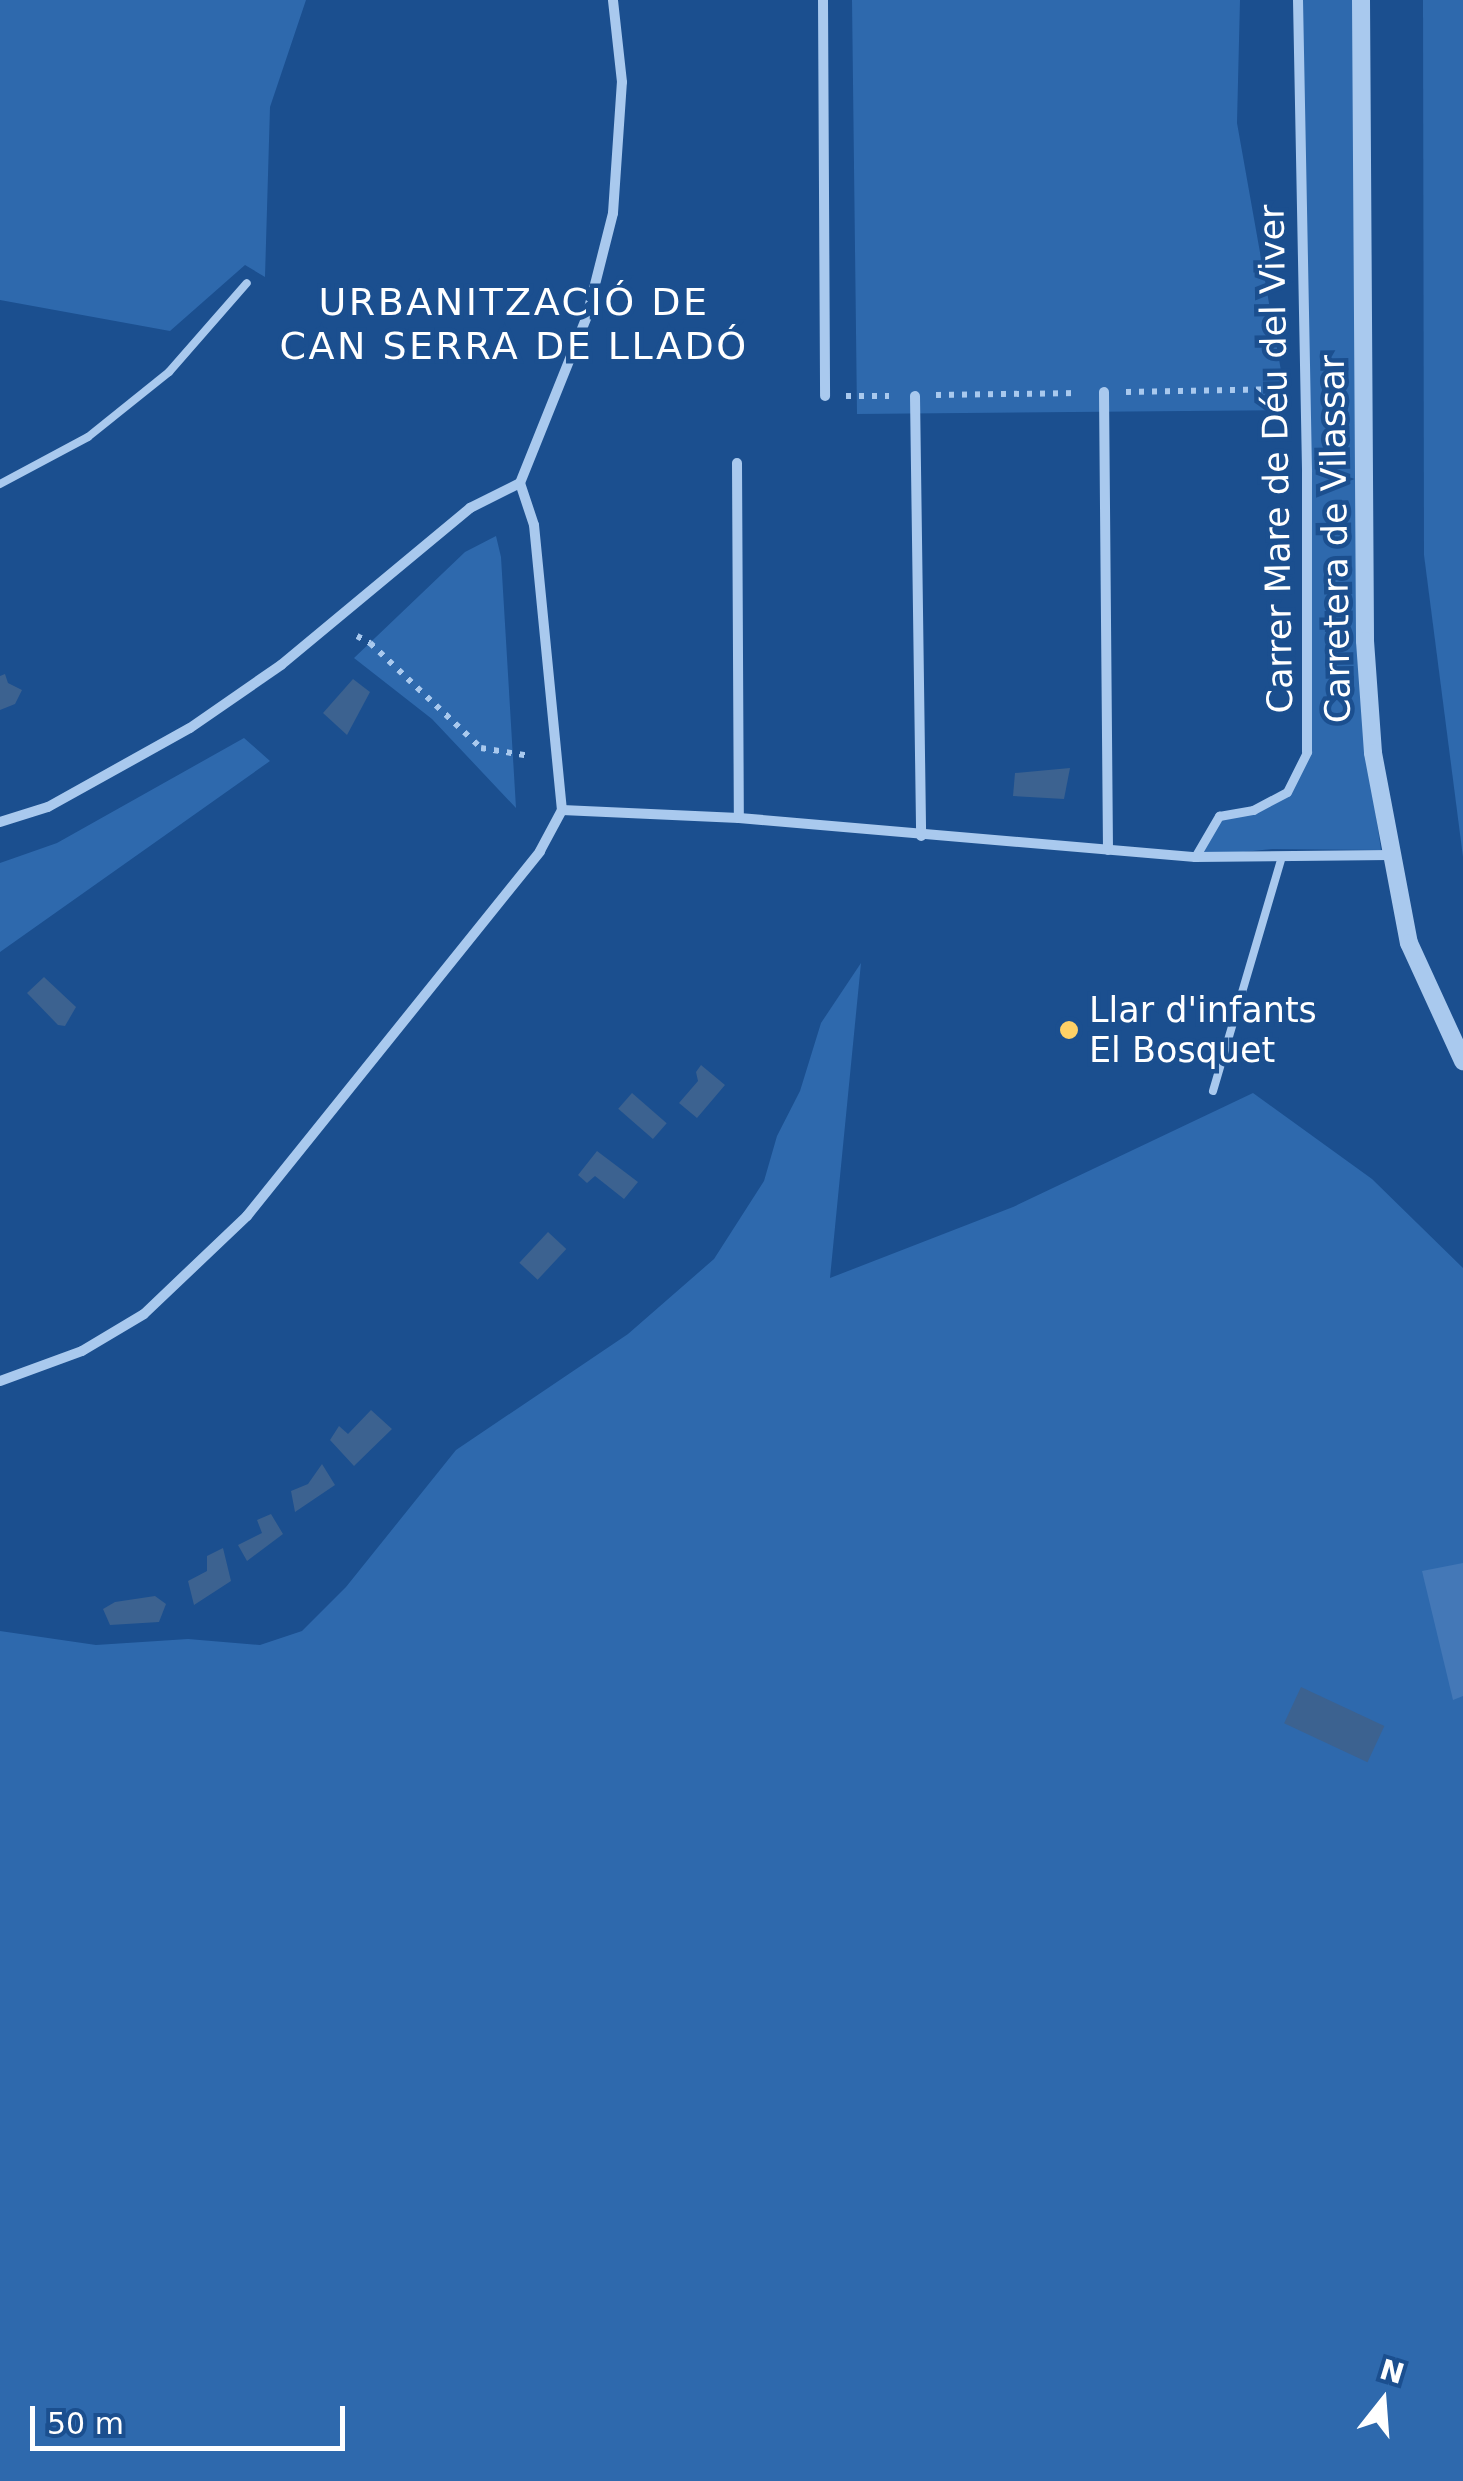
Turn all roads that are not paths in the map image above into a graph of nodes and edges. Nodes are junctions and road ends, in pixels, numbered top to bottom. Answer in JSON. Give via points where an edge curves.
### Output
{"nodes":[{"id":1,"x":613,"y":0,"type":"edge"},
{"id":2,"x":823,"y":0,"type":"edge"},
{"id":3,"x":1298,"y":0,"type":"edge"},
{"id":4,"x":1361,"y":0,"type":"edge"},
{"id":5,"x":247,"y":283,"type":"dead end"},
{"id":6,"x":1104,"y":392,"type":"road end"},
{"id":7,"x":825,"y":396,"type":"road end"},
{"id":8,"x":915,"y":396,"type":"road end"},
{"id":9,"x":737,"y":463,"type":"dead end"},
{"id":10,"x":520,"y":482,"type":"junction"},
{"id":11,"x":0,"y":484,"type":"edge"},
{"id":12,"x":1307,"y":752,"type":"joint"},
{"id":13,"x":562,"y":810,"type":"junction"},
{"id":14,"x":739,"y":818,"type":"junction"},
{"id":15,"x":0,"y":822,"type":"edge"},
{"id":16,"x":922,"y":836,"type":"junction"},
{"id":17,"x":1108,"y":850,"type":"junction"},
{"id":18,"x":1390,"y":855,"type":"junction"},
{"id":19,"x":1282,"y":856,"type":"junction"},
{"id":20,"x":1195,"y":857,"type":"junction"},
{"id":21,"x":1463,"y":1061,"type":"edge"},
{"id":22,"x":1213,"y":1091,"type":"dead end"},
{"id":23,"x":0,"y":1380,"type":"edge"}],
"edges":[{"from":1,"to":10,"type":"street","via":[[622,82],[613,213],[587,316]]},
{"from":2,"to":7,"type":"street"},
{"from":3,"to":12,"type":"street","name":"Carrer Mare de Déu del Viver"},
{"from":4,"to":18,"type":"street","name":"Carretera de Vilassar","via":[[1365,641],[1373,753]]},
{"from":5,"to":11,"type":"lane","via":[[168,372],[88,437]]},
{"from":6,"to":17,"type":"street"},
{"from":8,"to":16,"type":"street"},
{"from":9,"to":14,"type":"street"},
{"from":10,"to":13,"type":"street","via":[[534,525]]},
{"from":10,"to":15,"type":"street","via":[[470,508],[281,665],[190,728],[48,807]]},
{"from":12,"to":20,"type":"street","name":"Carrer Mare de Déu del Viver","via":[[1287,792],[1252,810],[1219,816]]},
{"from":13,"to":14,"type":"street"},
{"from":13,"to":23,"type":"street","via":[[540,851],[247,1216],[144,1314],[82,1350]]},
{"from":14,"to":16,"type":"street"},
{"from":16,"to":17,"type":"street"},
{"from":17,"to":20,"type":"street"},
{"from":18,"to":19,"type":"street"},
{"from":18,"to":21,"type":"street","name":"Carretera de Vilassar","via":[[1409,943]]},
{"from":19,"to":20,"type":"street"},
{"from":19,"to":22,"type":"lane"}]}
